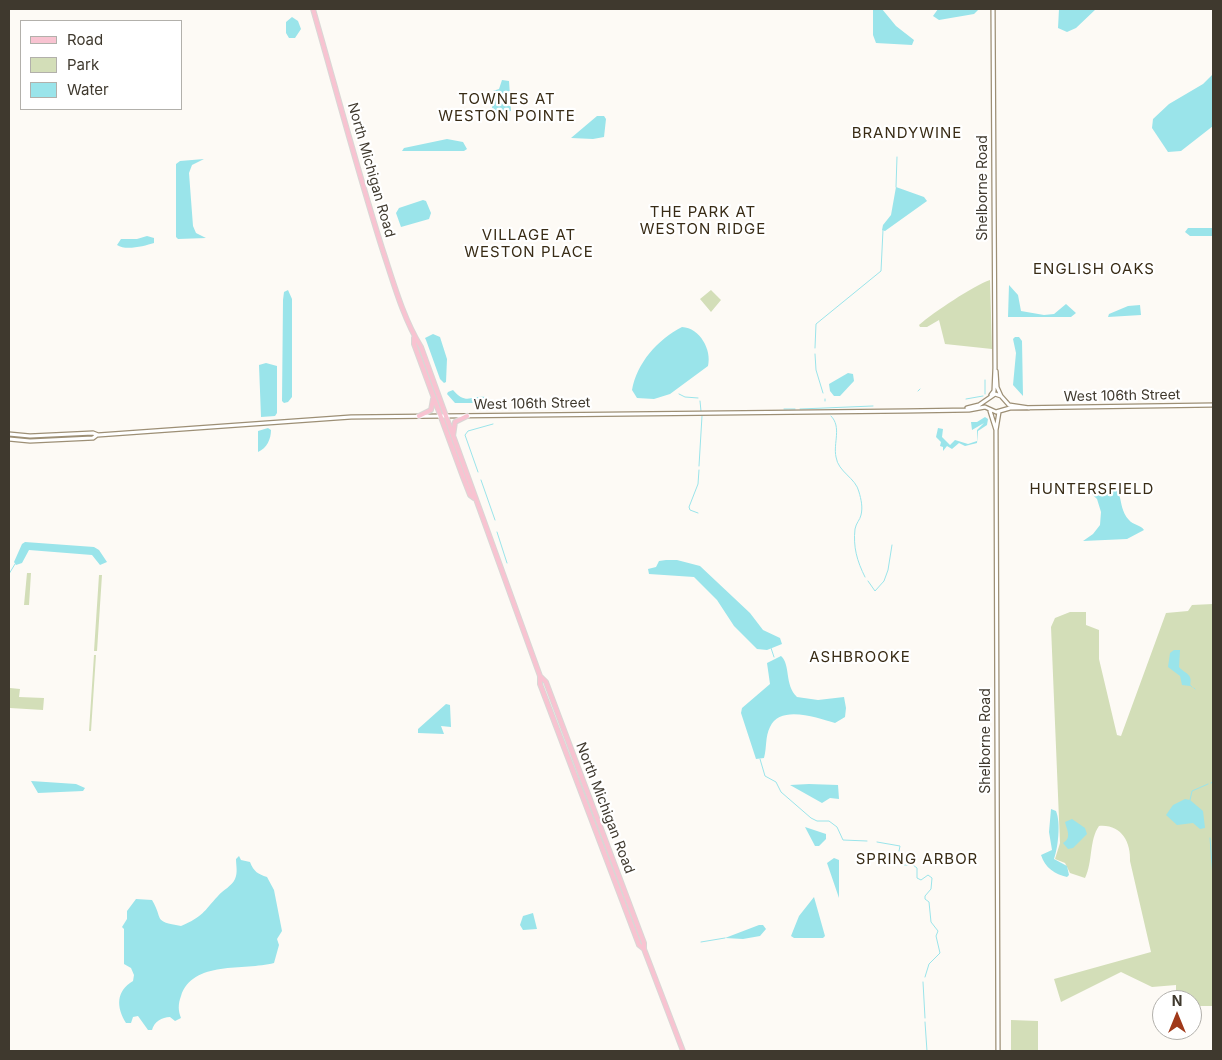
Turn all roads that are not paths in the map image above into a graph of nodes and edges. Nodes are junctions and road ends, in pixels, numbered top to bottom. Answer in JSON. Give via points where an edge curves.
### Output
{"nodes":[{"id":1,"x":313,"y":9,"type":"edge"},
{"id":2,"x":993,"y":9,"type":"edge"},
{"id":3,"x":414,"y":336,"type":"junction"},
{"id":4,"x":995,"y":368,"type":"junction"},
{"id":5,"x":991,"y":395,"type":"junction"},
{"id":6,"x":1001,"y":396,"type":"junction"},
{"id":7,"x":434,"y":397,"type":"junction"},
{"id":8,"x":987,"y":400,"type":"junction"},
{"id":9,"x":1004,"y":401,"type":"junction"},
{"id":10,"x":1213,"y":405,"type":"edge"},
{"id":11,"x":966,"y":409,"type":"junction"},
{"id":12,"x":1032,"y":409,"type":"junction"},
{"id":13,"x":989,"y":410,"type":"junction"},
{"id":14,"x":1000,"y":410,"type":"junction"},
{"id":15,"x":419,"y":416,"type":"junction"},
{"id":16,"x":443,"y":416,"type":"junction"},
{"id":17,"x":468,"y":416,"type":"junction"},
{"id":18,"x":996,"y":430,"type":"junction"},
{"id":19,"x":9,"y":434,"type":"edge"},
{"id":20,"x":98,"y":435,"type":"junction"},
{"id":21,"x":453,"y":436,"type":"junction"},
{"id":22,"x":9,"y":439,"type":"edge"},
{"id":23,"x":474,"y":498,"type":"junction"},
{"id":24,"x":683,"y":1051,"type":"edge"},
{"id":25,"x":998,"y":1051,"type":"edge"}],
"edges":[{"from":1,"to":3,"type":"main road","name":"North Michigan Road","via":[[373,218]]},
{"from":2,"to":4,"type":"street","name":"Shelborne Road"},
{"from":3,"to":7,"type":"main road","name":"North Michigan Road"},
{"from":3,"to":16,"type":"main road","name":"North Michigan Road"},
{"from":4,"to":5,"type":"street","name":"Shelborne Road"},
{"from":4,"to":6,"type":"street","name":"Shelborne Road"},
{"from":5,"to":6,"type":"street"},
{"from":5,"to":8,"type":"street"},
{"from":6,"to":9,"type":"street"},
{"from":7,"to":15,"type":"main road","via":[[432,410]]},
{"from":7,"to":16,"type":"main road","name":"North Michigan Road"},
{"from":8,"to":11,"type":"street","name":"West 106th Street"},
{"from":8,"to":13,"type":"street"},
{"from":9,"to":12,"type":"street","name":"West 106th Street"},
{"from":9,"to":14,"type":"street"},
{"from":10,"to":12,"type":"street","name":"West 106th Street"},
{"from":11,"to":13,"type":"street","name":"West 106th Street"},
{"from":11,"to":17,"type":"street","name":"West 106th Street"},
{"from":12,"to":14,"type":"street","name":"West 106th Street"},
{"from":13,"to":14,"type":"street"},
{"from":13,"to":18,"type":"street","name":"Shelborne Road"},
{"from":14,"to":18,"type":"street","name":"Shelborne Road"},
{"from":15,"to":16,"type":"street","name":"West 106th Street"},
{"from":15,"to":20,"type":"street","name":"West 106th Street","via":[[337,418]]},
{"from":16,"to":17,"type":"street","name":"West 106th Street"},
{"from":16,"to":21,"type":"main road","name":"North Michigan Road"},
{"from":16,"to":23,"type":"main road","name":"North Michigan Road","via":[[470,495]]},
{"from":17,"to":21,"type":"main road","via":[[455,422]]},
{"from":18,"to":25,"type":"street","name":"Shelborne Road"},
{"from":19,"to":20,"type":"street","name":"West 106th Street","via":[[93,432]]},
{"from":20,"to":22,"type":"street","name":"West 106th Street","via":[[94,438],[39,441]]},
{"from":21,"to":23,"type":"main road","name":"North Michigan Road"},
{"from":23,"to":24,"type":"main road","name":"North Michigan Road","via":[[540,676],[540,684],[639,945],[644,949]]}]}
